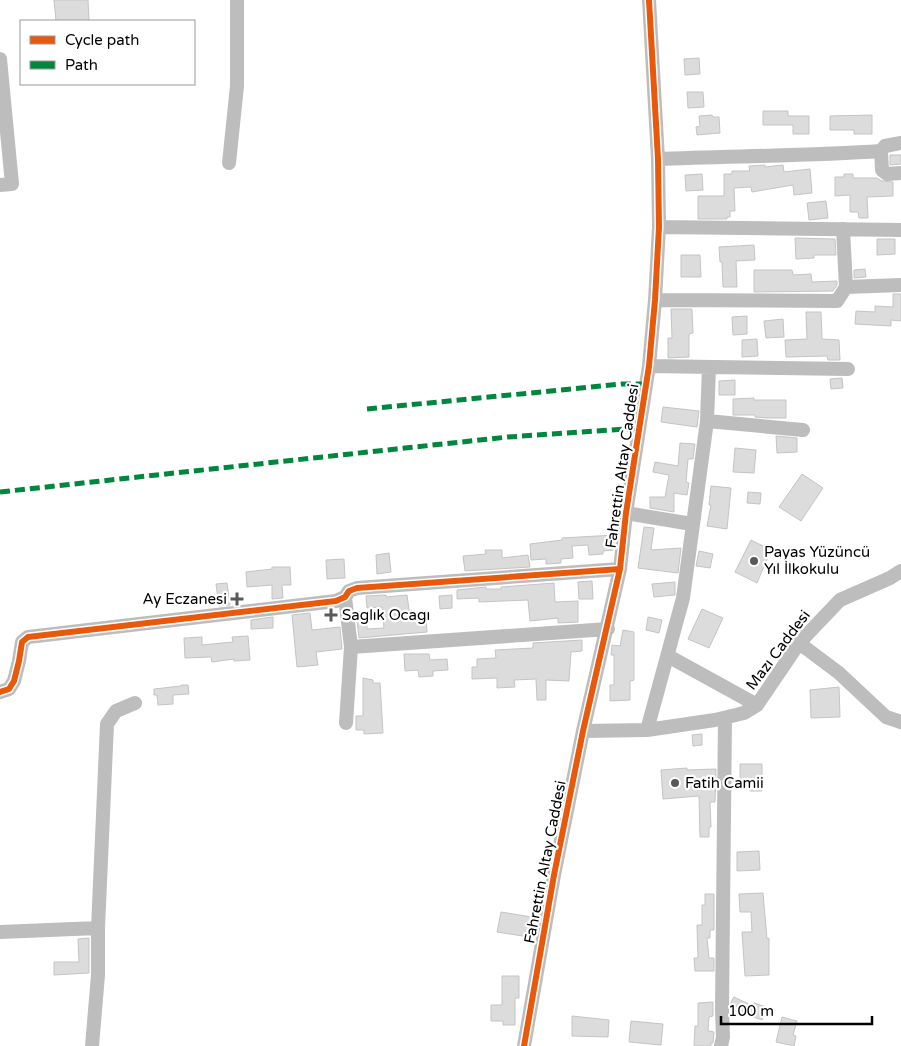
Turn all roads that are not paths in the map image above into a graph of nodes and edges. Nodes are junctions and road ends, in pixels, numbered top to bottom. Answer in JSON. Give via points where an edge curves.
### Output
{"nodes":[{"id":1,"x":237,"y":0,"type":"edge"},
{"id":2,"x":649,"y":0,"type":"edge"},
{"id":3,"x":0,"y":59,"type":"edge"},
{"id":4,"x":901,"y":143,"type":"edge"},
{"id":5,"x":881,"y":151,"type":"junction"},
{"id":6,"x":658,"y":158,"type":"junction"},
{"id":7,"x":229,"y":164,"type":"dead end"},
{"id":8,"x":901,"y":173,"type":"edge"},
{"id":9,"x":0,"y":185,"type":"edge"},
{"id":10,"x":659,"y":227,"type":"junction"},
{"id":11,"x":843,"y":229,"type":"junction"},
{"id":12,"x":901,"y":230,"type":"edge"},
{"id":13,"x":901,"y":285,"type":"edge"},
{"id":14,"x":846,"y":287,"type":"junction"},
{"id":15,"x":655,"y":300,"type":"junction"},
{"id":16,"x":649,"y":366,"type":"junction"},
{"id":17,"x":709,"y":367,"type":"junction"},
{"id":18,"x":848,"y":369,"type":"dead end"},
{"id":19,"x":707,"y":421,"type":"junction"},
{"id":20,"x":803,"y":430,"type":"dead end"},
{"id":21,"x":626,"y":513,"type":"junction"},
{"id":22,"x":692,"y":524,"type":"junction"},
{"id":23,"x":620,"y":569,"type":"junction"},
{"id":24,"x":901,"y":571,"type":"edge"},
{"id":25,"x":345,"y":597,"type":"junction"},
{"id":26,"x":608,"y":629,"type":"junction"},
{"id":27,"x":799,"y":643,"type":"junction"},
{"id":28,"x":351,"y":647,"type":"junction"},
{"id":29,"x":668,"y":656,"type":"junction"},
{"id":30,"x":0,"y":692,"type":"edge"},
{"id":31,"x":135,"y":703,"type":"dead end"},
{"id":32,"x":756,"y":706,"type":"junction"},
{"id":33,"x":725,"y":718,"type":"junction"},
{"id":34,"x":901,"y":722,"type":"edge"},
{"id":35,"x":346,"y":723,"type":"dead end"},
{"id":36,"x":646,"y":730,"type":"junction"},
{"id":37,"x":583,"y":731,"type":"junction"},
{"id":38,"x":98,"y":928,"type":"junction"},
{"id":39,"x":0,"y":932,"type":"edge"},
{"id":40,"x":92,"y":1046,"type":"edge"},
{"id":41,"x":524,"y":1046,"type":"edge"},
{"id":42,"x":721,"y":1046,"type":"edge"}],
"edges":[{"from":1,"to":7,"type":"street","via":[[237,86]]},
{"from":2,"to":6,"type":"street","name":"Fahrettin Altay Caddesi"},
{"from":3,"to":9,"type":"street","via":[[12,184]]},
{"from":4,"to":5,"type":"street","via":[[885,146]]},
{"from":5,"to":6,"type":"street"},
{"from":5,"to":8,"type":"street","via":[[882,170],[887,174]]},
{"from":6,"to":10,"type":"street","name":"Fahrettin Altay Caddesi"},
{"from":10,"to":11,"type":"street"},
{"from":10,"to":15,"type":"street","name":"Fahrettin Altay Caddesi"},
{"from":11,"to":12,"type":"street"},
{"from":11,"to":14,"type":"street"},
{"from":13,"to":14,"type":"street"},
{"from":14,"to":15,"type":"street","via":[[836,301]]},
{"from":15,"to":16,"type":"street","name":"Fahrettin Altay Caddesi"},
{"from":16,"to":17,"type":"street"},
{"from":16,"to":21,"type":"street","name":"Fahrettin Altay Caddesi"},
{"from":17,"to":18,"type":"street"},
{"from":17,"to":19,"type":"street"},
{"from":19,"to":20,"type":"street"},
{"from":19,"to":22,"type":"street"},
{"from":21,"to":22,"type":"street"},
{"from":21,"to":23,"type":"street","name":"Fahrettin Altay Caddesi"},
{"from":22,"to":29,"type":"street","via":[[683,598]]},
{"from":23,"to":25,"type":"street","via":[[357,588]]},
{"from":23,"to":26,"type":"street","name":"Fahrettin Altay Caddesi"},
{"from":24,"to":27,"type":"street","name":"Mazı Caddesi","via":[[840,600]]},
{"from":25,"to":28,"type":"street"},
{"from":25,"to":30,"type":"street","via":[[336,601],[28,637],[22,642],[14,680],[9,689]]},
{"from":26,"to":28,"type":"street"},
{"from":26,"to":37,"type":"street","name":"Fahrettin Altay Caddesi"},
{"from":27,"to":32,"type":"street","name":"Mazı Caddesi"},
{"from":27,"to":34,"type":"street","via":[[839,673],[886,717]]},
{"from":28,"to":35,"type":"street"},
{"from":29,"to":32,"type":"street"},
{"from":29,"to":36,"type":"street"},
{"from":31,"to":38,"type":"street","via":[[116,711],[107,724]]},
{"from":32,"to":33,"type":"street","name":"Mazı Caddesi"},
{"from":33,"to":36,"type":"street","name":"Mazı Caddesi"},
{"from":33,"to":42,"type":"street"},
{"from":36,"to":37,"type":"street","name":"Mazı Caddesi"},
{"from":37,"to":41,"type":"street","name":"Fahrettin Altay Caddesi"},
{"from":38,"to":39,"type":"street"},
{"from":38,"to":40,"type":"street"}]}
